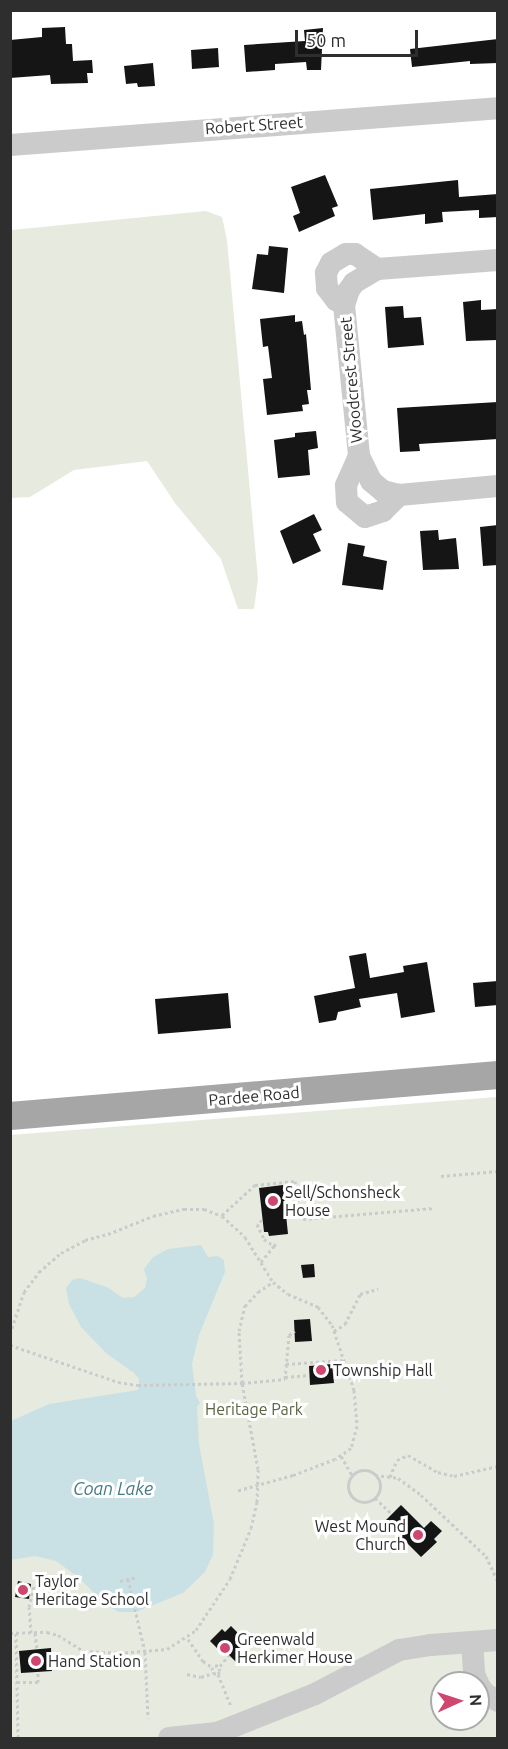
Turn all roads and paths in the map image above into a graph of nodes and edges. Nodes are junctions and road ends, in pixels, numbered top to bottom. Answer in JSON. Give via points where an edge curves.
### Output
{"nodes":[{"id":1,"x":498,"y":108,"type":"edge"},
{"id":2,"x":10,"y":145,"type":"edge"},
{"id":3,"x":498,"y":260,"type":"edge"},
{"id":4,"x":377,"y":268,"type":"junction"},
{"id":5,"x":344,"y":304,"type":"junction"},
{"id":6,"x":359,"y":456,"type":"junction"},
{"id":7,"x":498,"y":486,"type":"edge"},
{"id":8,"x":399,"y":495,"type":"junction"},
{"id":9,"x":498,"y":1075,"type":"edge"},
{"id":10,"x":10,"y":1116,"type":"edge"},
{"id":11,"x":498,"y":1171,"type":"edge"},
{"id":12,"x":441,"y":1176,"type":"dead end"},
{"id":13,"x":434,"y":1208,"type":"dead end"},
{"id":14,"x":222,"y":1216,"type":"junction"},
{"id":15,"x":262,"y":1220,"type":"dead end"},
{"id":16,"x":277,"y":1242,"type":"dead end"},
{"id":17,"x":274,"y":1246,"type":"junction"},
{"id":18,"x":261,"y":1262,"type":"junction"},
{"id":19,"x":273,"y":1282,"type":"junction"},
{"id":20,"x":378,"y":1289,"type":"dead end"},
{"id":21,"x":294,"y":1331,"type":"dead end"},
{"id":22,"x":334,"y":1331,"type":"junction"},
{"id":23,"x":10,"y":1335,"type":"edge"},
{"id":24,"x":10,"y":1345,"type":"edge"},
{"id":25,"x":345,"y":1360,"type":"junction"},
{"id":26,"x":286,"y":1364,"type":"junction"},
{"id":27,"x":368,"y":1370,"type":"dead end"},
{"id":28,"x":349,"y":1372,"type":"junction"},
{"id":29,"x":309,"y":1375,"type":"dead end"},
{"id":30,"x":285,"y":1377,"type":"junction"},
{"id":31,"x":242,"y":1383,"type":"junction"},
{"id":32,"x":341,"y":1455,"type":"junction"},
{"id":33,"x":498,"y":1466,"type":"edge"},
{"id":34,"x":352,"y":1475,"type":"junction"},
{"id":35,"x":375,"y":1475,"type":"junction"},
{"id":36,"x":390,"y":1477,"type":"junction"},
{"id":37,"x":259,"y":1485,"type":"junction"},
{"id":38,"x":236,"y":1491,"type":"dead end"},
{"id":39,"x":375,"y":1498,"type":"junction"},
{"id":40,"x":390,"y":1512,"type":"dead end"},
{"id":41,"x":138,"y":1577,"type":"dead end"},
{"id":42,"x":128,"y":1579,"type":"junction"},
{"id":43,"x":120,"y":1581,"type":"dead end"},
{"id":44,"x":498,"y":1582,"type":"edge"},
{"id":45,"x":34,"y":1586,"type":"dead end"},
{"id":46,"x":10,"y":1633,"type":"edge"},
{"id":47,"x":16,"y":1633,"type":"junction"},
{"id":48,"x":33,"y":1633,"type":"junction"},
{"id":49,"x":188,"y":1638,"type":"junction"},
{"id":50,"x":498,"y":1640,"type":"edge"},
{"id":51,"x":472,"y":1642,"type":"junction"},
{"id":52,"x":37,"y":1649,"type":"dead end"},
{"id":53,"x":145,"y":1652,"type":"junction"},
{"id":54,"x":229,"y":1655,"type":"dead end"},
{"id":55,"x":219,"y":1666,"type":"junction"},
{"id":56,"x":212,"y":1668,"type":"junction"},
{"id":57,"x":474,"y":1671,"type":"edge"},
{"id":58,"x":38,"y":1672,"type":"dead end"},
{"id":59,"x":213,"y":1672,"type":"junction"},
{"id":60,"x":187,"y":1674,"type":"dead end"},
{"id":61,"x":218,"y":1674,"type":"junction"},
{"id":62,"x":17,"y":1682,"type":"junction"},
{"id":63,"x":148,"y":1718,"type":"dead end"},
{"id":64,"x":237,"y":1725,"type":"junction"},
{"id":65,"x":18,"y":1738,"type":"edge"},
{"id":66,"x":169,"y":1738,"type":"edge"}],
"edges":[{"from":1,"to":2,"type":"street","name":"Robert Street"},
{"from":3,"to":4,"type":"street"},
{"from":4,"to":5,"type":"street","name":"Woodcrest Street","via":[[354,283]]},
{"from":4,"to":5,"type":"street","name":"Woodcrest Street","via":[[346,254],[331,263],[326,273],[327,288]]},
{"from":5,"to":6,"type":"street","name":"Woodcrest Street"},
{"from":6,"to":8,"type":"street","name":"Woodcrest Street","via":[[371,481],[383,491]]},
{"from":6,"to":8,"type":"street","name":"Woodcrest Street","via":[[346,485],[347,502],[365,517],[382,511]]},
{"from":7,"to":8,"type":"street"},
{"from":9,"to":10,"type":"main road","name":"Pardee Road"},
{"from":11,"to":12,"type":"path"},
{"from":13,"to":14,"type":"path","via":[[303,1219],[298,1210],[295,1181],[255,1185]]},
{"from":14,"to":18,"type":"path","via":[[245,1237]]},
{"from":14,"to":23,"type":"path","via":[[204,1209],[174,1212],[85,1240],[61,1253],[24,1292]]},
{"from":15,"to":17,"type":"path","via":[[257,1224],[264,1239]]},
{"from":16,"to":17,"type":"path"},
{"from":17,"to":18,"type":"path"},
{"from":18,"to":19,"type":"path"},
{"from":19,"to":22,"type":"path","via":[[288,1294],[318,1306]]},
{"from":19,"to":31,"type":"path","via":[[244,1305],[239,1331]]},
{"from":20,"to":22,"type":"path","via":[[360,1294],[345,1324]]},
{"from":21,"to":26,"type":"path","via":[[289,1335]]},
{"from":22,"to":25,"type":"path"},
{"from":24,"to":31,"type":"path","via":[[118,1382]]},
{"from":25,"to":26,"type":"path"},
{"from":25,"to":28,"type":"path"},
{"from":26,"to":30,"type":"path"},
{"from":27,"to":28,"type":"path"},
{"from":28,"to":32,"type":"path","via":[[357,1426],[351,1448]]},
{"from":29,"to":30,"type":"path"},
{"from":30,"to":31,"type":"path"},
{"from":31,"to":37,"type":"path"},
{"from":32,"to":34,"type":"path"},
{"from":32,"to":37,"type":"path"},
{"from":33,"to":36,"type":"path","via":[[454,1476],[438,1472],[408,1455],[397,1460]]},
{"from":34,"to":35,"type":"path","via":[[363,1470]]},
{"from":34,"to":39,"type":"path","via":[[347,1487],[352,1498],[364,1503]]},
{"from":35,"to":36,"type":"path"},
{"from":35,"to":39,"type":"path","via":[[380,1486]]},
{"from":36,"to":44,"type":"path","via":[[398,1478],[421,1495],[486,1556]]},
{"from":37,"to":38,"type":"path"},
{"from":37,"to":49,"type":"path","via":[[242,1555],[212,1608]]},
{"from":39,"to":40,"type":"path"},
{"from":41,"to":42,"type":"path"},
{"from":42,"to":43,"type":"path"},
{"from":42,"to":53,"type":"path"},
{"from":45,"to":48,"type":"path","via":[[29,1607]]},
{"from":46,"to":47,"type":"path"},
{"from":47,"to":48,"type":"path"},
{"from":47,"to":62,"type":"path"},
{"from":48,"to":52,"type":"path"},
{"from":48,"to":53,"type":"path","via":[[58,1635],[89,1652]]},
{"from":49,"to":53,"type":"path","via":[[167,1649]]},
{"from":49,"to":56,"type":"path"},
{"from":50,"to":51,"type":"street"},
{"from":51,"to":57,"type":"street"},
{"from":51,"to":64,"type":"street","via":[[430,1645],[384,1656],[315,1694]]},
{"from":53,"to":63,"type":"path"},
{"from":54,"to":55,"type":"path"},
{"from":55,"to":56,"type":"path"},
{"from":55,"to":61,"type":"path"},
{"from":56,"to":59,"type":"path"},
{"from":58,"to":62,"type":"path","via":[[38,1682]]},
{"from":59,"to":60,"type":"path","via":[[201,1677]]},
{"from":59,"to":61,"type":"path"},
{"from":61,"to":64,"type":"path"},
{"from":62,"to":65,"type":"path"},
{"from":64,"to":66,"type":"street","via":[[217,1733]]}]}
